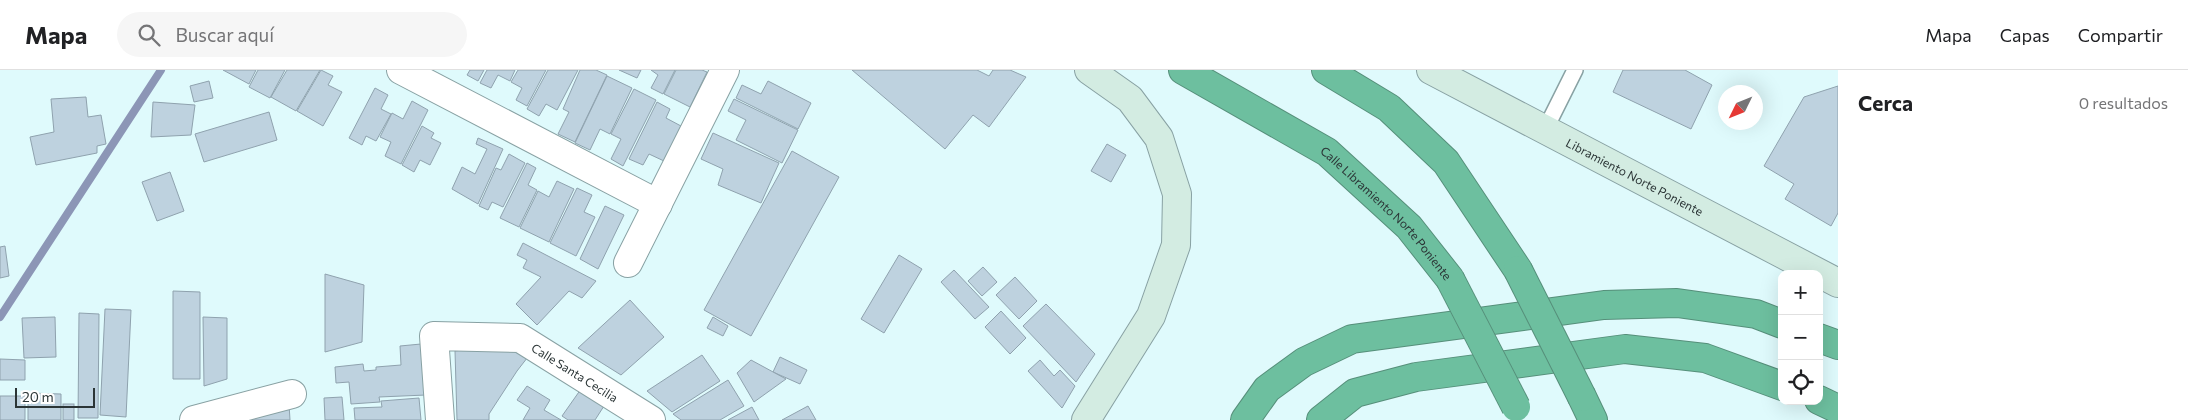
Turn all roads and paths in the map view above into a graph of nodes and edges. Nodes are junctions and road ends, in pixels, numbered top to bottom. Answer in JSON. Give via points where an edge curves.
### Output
{"nodes":[{"id":1,"x":401,"y":70,"type":"edge"},
{"id":2,"x":725,"y":70,"type":"edge"},
{"id":3,"x":1088,"y":70,"type":"edge"},
{"id":4,"x":1183,"y":70,"type":"edge"},
{"id":5,"x":1326,"y":70,"type":"edge"},
{"id":6,"x":1431,"y":70,"type":"edge"},
{"id":7,"x":1575,"y":70,"type":"edge"},
{"id":8,"x":1545,"y":130,"type":"junction"},
{"id":9,"x":658,"y":204,"type":"junction"},
{"id":10,"x":628,"y":263,"type":"dead end"},
{"id":11,"x":1838,"y":283,"type":"edge"},
{"id":12,"x":1778,"y":322,"type":"edge"},
{"id":13,"x":1823,"y":339,"type":"edge"},
{"id":14,"x":1838,"y":345,"type":"edge"},
{"id":15,"x":1778,"y":385,"type":"edge"},
{"id":16,"x":292,"y":394,"type":"dead end"},
{"id":17,"x":1823,"y":402,"type":"edge"},
{"id":18,"x":1587,"y":409,"type":"edge"},
{"id":19,"x":1838,"y":409,"type":"edge"},
{"id":20,"x":1520,"y":413,"type":"edge"},
{"id":21,"x":194,"y":420,"type":"edge"},
{"id":22,"x":440,"y":420,"type":"edge"},
{"id":23,"x":651,"y":420,"type":"edge"},
{"id":24,"x":1086,"y":420,"type":"edge"},
{"id":25,"x":1245,"y":420,"type":"edge"},
{"id":26,"x":1321,"y":420,"type":"edge"}],
"edges":[{"from":1,"to":9,"type":"street"},
{"from":2,"to":9,"type":"street"},
{"from":3,"to":24,"type":"street","via":[[1130,99],[1159,138],[1177,194],[1176,245],[1151,316]]},
{"from":4,"to":20,"type":"highway","name":"Calle Libramiento Norte Poniente","bridge":true,"via":[[1327,152],[1409,227],[1450,279]]},
{"from":5,"to":18,"type":"highway","bridge":true,"via":[[1389,108],[1446,162],[1518,270]]},
{"from":6,"to":8,"type":"street","name":"Libramiento Norte Poniente"},
{"from":7,"to":8,"type":"lane"},
{"from":8,"to":11,"type":"street","name":"Libramiento Norte Poniente"},
{"from":9,"to":10,"type":"street"},
{"from":12,"to":25,"type":"highway","via":[[1756,314],[1677,303],[1604,305],[1352,339],[1304,362],[1267,389]]},
{"from":13,"to":14,"type":"highway"},
{"from":15,"to":26,"type":"highway","via":[[1705,358],[1625,349],[1416,377],[1355,393]]},
{"from":16,"to":21,"type":"street"},
{"from":17,"to":19,"type":"highway"},
{"from":22,"to":23,"type":"street","name":"Calle Santa Cecilia","via":[[434,336],[520,338]]}]}
